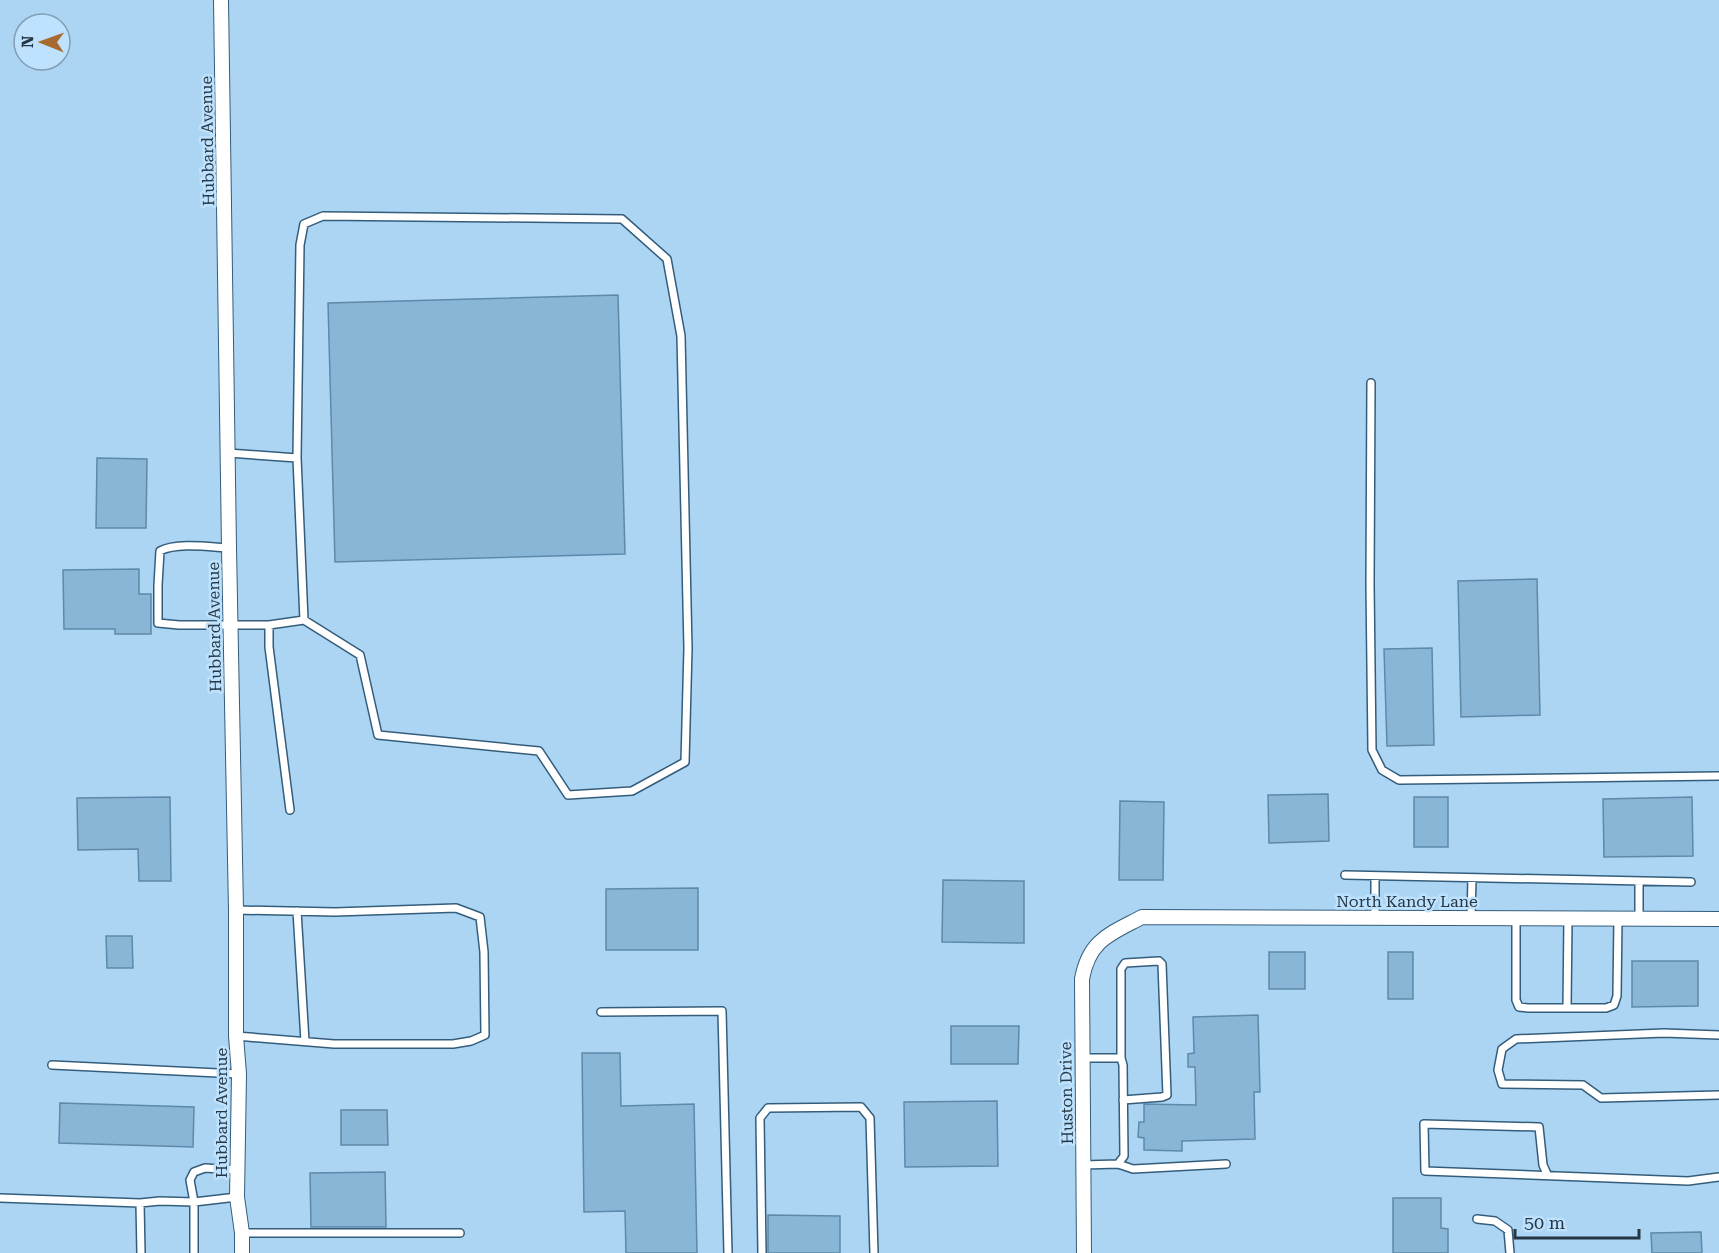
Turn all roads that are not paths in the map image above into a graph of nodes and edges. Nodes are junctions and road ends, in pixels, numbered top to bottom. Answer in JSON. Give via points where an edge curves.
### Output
{"nodes":[{"id":1,"x":221,"y":0,"type":"edge"},
{"id":2,"x":1371,"y":383,"type":"dead end"},
{"id":3,"x":228,"y":453,"type":"junction"},
{"id":4,"x":297,"y":458,"type":"junction"},
{"id":5,"x":229,"y":548,"type":"junction"},
{"id":6,"x":304,"y":620,"type":"junction"},
{"id":7,"x":231,"y":625,"type":"junction"},
{"id":8,"x":269,"y":625,"type":"junction"},
{"id":9,"x":1719,"y":776,"type":"edge"},
{"id":10,"x":290,"y":810,"type":"dead end"},
{"id":11,"x":1345,"y":875,"type":"dead end"},
{"id":12,"x":1375,"y":876,"type":"junction"},
{"id":13,"x":1472,"y":878,"type":"junction"},
{"id":14,"x":1639,"y":881,"type":"junction"},
{"id":15,"x":1691,"y":882,"type":"dead end"},
{"id":16,"x":236,"y":909,"type":"junction"},
{"id":17,"x":297,"y":911,"type":"junction"},
{"id":18,"x":1375,"y":918,"type":"junction"},
{"id":19,"x":1471,"y":918,"type":"junction"},
{"id":20,"x":1516,"y":918,"type":"junction"},
{"id":21,"x":1569,"y":918,"type":"junction"},
{"id":22,"x":1618,"y":918,"type":"junction"},
{"id":23,"x":1639,"y":918,"type":"junction"},
{"id":24,"x":1719,"y":919,"type":"edge"},
{"id":25,"x":1101,"y":939,"type":"joint"},
{"id":26,"x":1567,"y":1008,"type":"junction"},
{"id":27,"x":601,"y":1012,"type":"dead end"},
{"id":28,"x":1719,"y":1035,"type":"edge"},
{"id":29,"x":236,"y":1036,"type":"junction"},
{"id":30,"x":305,"y":1041,"type":"junction"},
{"id":31,"x":1082,"y":1058,"type":"junction"},
{"id":32,"x":1120,"y":1058,"type":"junction"},
{"id":33,"x":52,"y":1065,"type":"dead end"},
{"id":34,"x":239,"y":1074,"type":"junction"},
{"id":35,"x":1719,"y":1095,"type":"edge"},
{"id":36,"x":1123,"y":1100,"type":"junction"},
{"id":37,"x":1118,"y":1164,"type":"junction"},
{"id":38,"x":1226,"y":1164,"type":"dead end"},
{"id":39,"x":1083,"y":1165,"type":"junction"},
{"id":40,"x":238,"y":1170,"type":"junction"},
{"id":41,"x":1547,"y":1174,"type":"junction"},
{"id":42,"x":1719,"y":1177,"type":"edge"},
{"id":43,"x":237,"y":1197,"type":"junction"},
{"id":44,"x":0,"y":1198,"type":"edge"},
{"id":45,"x":194,"y":1202,"type":"junction"},
{"id":46,"x":140,"y":1203,"type":"junction"},
{"id":47,"x":1476,"y":1219,"type":"dead end"},
{"id":48,"x":242,"y":1233,"type":"junction"},
{"id":49,"x":460,"y":1233,"type":"dead end"},
{"id":50,"x":141,"y":1253,"type":"edge"},
{"id":51,"x":194,"y":1253,"type":"edge"},
{"id":52,"x":242,"y":1253,"type":"edge"},
{"id":53,"x":728,"y":1253,"type":"edge"},
{"id":54,"x":762,"y":1253,"type":"edge"},
{"id":55,"x":874,"y":1253,"type":"edge"},
{"id":56,"x":1084,"y":1253,"type":"edge"},
{"id":57,"x":1510,"y":1253,"type":"edge"}],
"edges":[{"from":1,"to":3,"type":"street","name":"Hubbard Avenue"},
{"from":2,"to":9,"type":"lane","via":[[1372,750],[1382,770],[1399,780]]},
{"from":3,"to":4,"type":"lane"},
{"from":3,"to":5,"type":"street","name":"Hubbard Avenue"},
{"from":4,"to":6,"type":"lane"},
{"from":4,"to":6,"type":"lane","via":[[300,245],[304,224],[323,216],[622,219],[667,259],[681,336],[688,648],[685,762],[632,791],[568,795],[539,751],[378,735],[360,656]]},
{"from":5,"to":7,"type":"street","name":"Hubbard Avenue"},
{"from":5,"to":7,"type":"lane","via":[[176,546],[160,551],[158,623]]},
{"from":6,"to":8,"type":"lane"},
{"from":7,"to":8,"type":"lane"},
{"from":7,"to":16,"type":"street","name":"Hubbard Avenue"},
{"from":8,"to":10,"type":"lane"},
{"from":11,"to":12,"type":"lane"},
{"from":12,"to":13,"type":"lane"},
{"from":12,"to":18,"type":"lane"},
{"from":13,"to":14,"type":"lane"},
{"from":13,"to":19,"type":"lane"},
{"from":14,"to":15,"type":"lane"},
{"from":14,"to":23,"type":"lane"},
{"from":16,"to":17,"type":"lane"},
{"from":16,"to":29,"type":"street","name":"Hubbard Avenue"},
{"from":17,"to":30,"type":"lane"},
{"from":17,"to":30,"type":"lane","via":[[456,908],[480,917],[484,952],[484,1035],[453,1044]]},
{"from":18,"to":19,"type":"street","name":"North Kandy Lane"},
{"from":18,"to":25,"type":"street","name":"North Kandy Lane","via":[[1142,917]]},
{"from":19,"to":20,"type":"street","name":"North Kandy Lane"},
{"from":20,"to":21,"type":"street","name":"North Kandy Lane"},
{"from":20,"to":26,"type":"lane","via":[[1516,1000],[1520,1007]]},
{"from":21,"to":22,"type":"street","name":"North Kandy Lane"},
{"from":21,"to":26,"type":"lane"},
{"from":22,"to":23,"type":"street","name":"North Kandy Lane"},
{"from":22,"to":26,"type":"lane","via":[[1614,1005]]},
{"from":23,"to":24,"type":"street","name":"North Kandy Lane"},
{"from":25,"to":31,"type":"street","name":"Huston Drive","via":[[1085,963],[1082,979]]},
{"from":27,"to":53,"type":"lane","via":[[722,1011]]},
{"from":28,"to":35,"type":"lane","via":[[1664,1033],[1516,1039],[1502,1049],[1498,1070],[1502,1084],[1583,1085],[1601,1098]]},
{"from":29,"to":30,"type":"lane"},
{"from":29,"to":34,"type":"street","name":"Hubbard Avenue"},
{"from":31,"to":32,"type":"lane"},
{"from":31,"to":39,"type":"street","name":"Huston Drive"},
{"from":32,"to":36,"type":"lane"},
{"from":32,"to":36,"type":"lane","via":[[1121,969],[1125,963],[1159,961],[1167,1095]]},
{"from":33,"to":34,"type":"lane"},
{"from":34,"to":40,"type":"street","name":"Hubbard Avenue"},
{"from":36,"to":37,"type":"lane","via":[[1124,1156]]},
{"from":37,"to":38,"type":"lane","via":[[1133,1169]]},
{"from":37,"to":39,"type":"lane"},
{"from":39,"to":56,"type":"street","name":"Huston Drive"},
{"from":40,"to":43,"type":"street","name":"Hubbard Avenue"},
{"from":40,"to":45,"type":"lane","via":[[205,1167],[194,1172],[190,1180]]},
{"from":41,"to":41,"type":"lane","via":[[1539,1127],[1424,1124],[1425,1171]]},
{"from":41,"to":42,"type":"lane","via":[[1688,1181]]},
{"from":43,"to":45,"type":"lane"},
{"from":43,"to":48,"type":"street","name":"Hubbard Avenue"},
{"from":44,"to":46,"type":"lane"},
{"from":45,"to":46,"type":"lane"},
{"from":45,"to":51,"type":"lane"},
{"from":46,"to":50,"type":"lane"},
{"from":47,"to":57,"type":"lane","via":[[1495,1221],[1508,1230]]},
{"from":48,"to":49,"type":"lane"},
{"from":48,"to":52,"type":"street","name":"Hubbard Avenue"},
{"from":54,"to":55,"type":"lane","via":[[760,1118],[768,1108],[861,1107],[870,1118]]}]}
